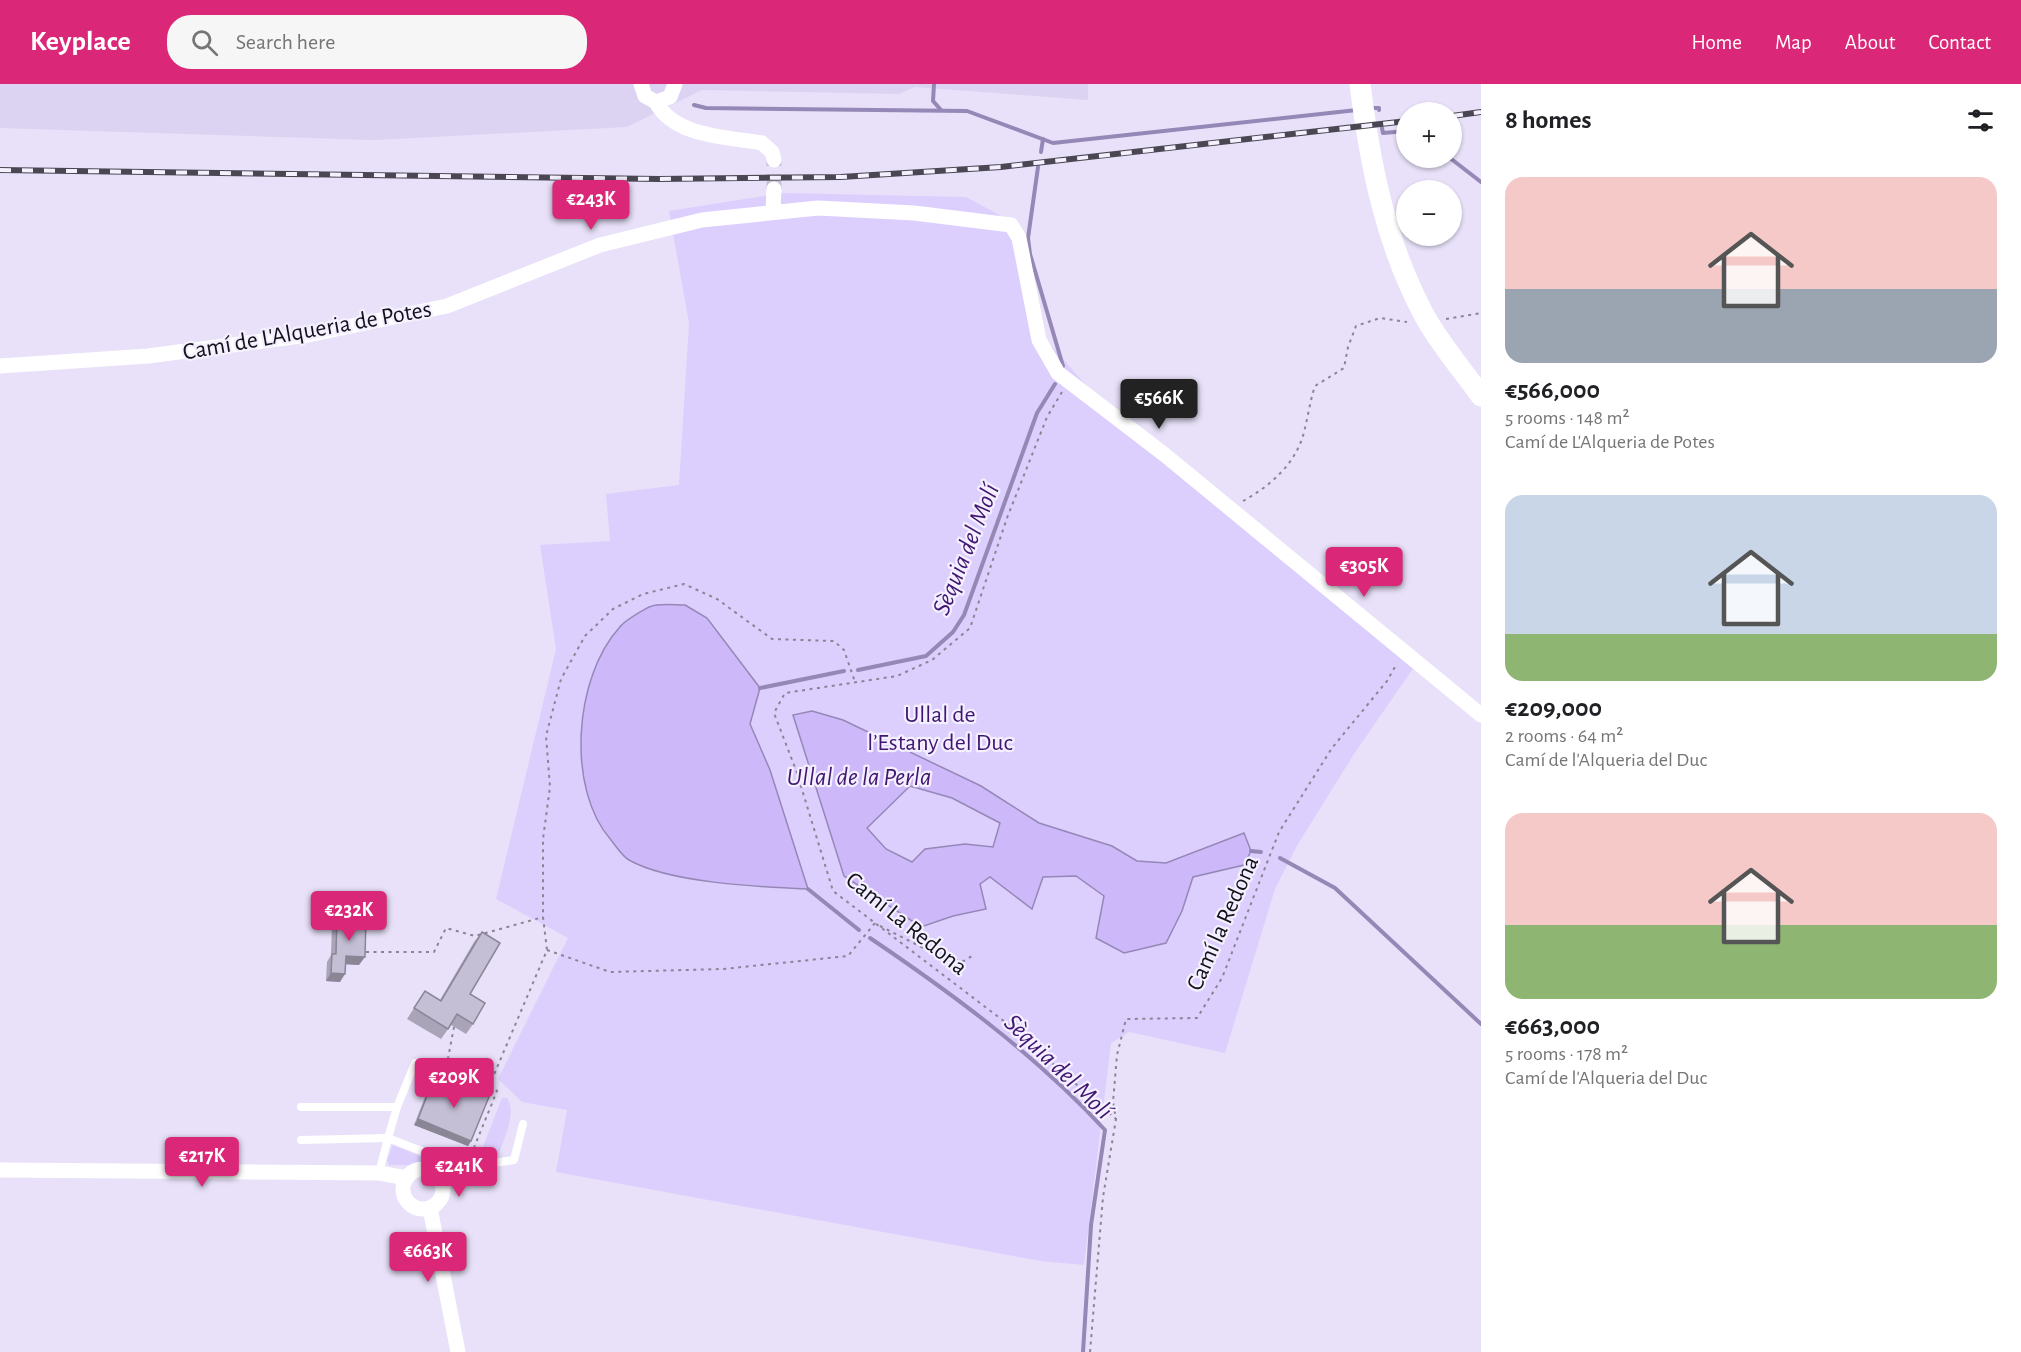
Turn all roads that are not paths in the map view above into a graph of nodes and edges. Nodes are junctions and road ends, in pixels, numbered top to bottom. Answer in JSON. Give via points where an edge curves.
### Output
{"nodes":[{"id":1,"x":640,"y":84,"type":"edge"},
{"id":2,"x":675,"y":84,"type":"edge"},
{"id":3,"x":1360,"y":84,"type":"edge"},
{"id":4,"x":656,"y":102,"type":"junction"},
{"id":5,"x":774,"y":160,"type":"dead end"},
{"id":6,"x":774,"y":189,"type":"tunnel mouth"},
{"id":7,"x":773,"y":211,"type":"junction"},
{"id":8,"x":0,"y":366,"type":"edge"},
{"id":9,"x":1481,"y":396,"type":"edge"},
{"id":10,"x":1481,"y":715,"type":"edge"},
{"id":11,"x":414,"y":1063,"type":"dead end"},
{"id":12,"x":301,"y":1107,"type":"dead end"},
{"id":13,"x":397,"y":1107,"type":"junction"},
{"id":14,"x":523,"y":1124,"type":"dead end"},
{"id":15,"x":388,"y":1138,"type":"junction"},
{"id":16,"x":301,"y":1140,"type":"dead end"},
{"id":17,"x":0,"y":1170,"type":"edge"},
{"id":18,"x":379,"y":1173,"type":"junction"},
{"id":19,"x":435,"y":1173,"type":"junction"},
{"id":20,"x":407,"y":1178,"type":"junction"},
{"id":21,"x":430,"y":1208,"type":"junction"},
{"id":22,"x":458,"y":1352,"type":"edge"}],
"edges":[{"from":1,"to":4,"type":"street","via":[[645,96]]},
{"from":2,"to":4,"type":"street","via":[[670,97]]},
{"from":3,"to":9,"type":"main road","via":[[1369,158],[1387,227],[1424,315]]},
{"from":4,"to":5,"type":"street","via":[[660,111],[675,123],[762,143]]},
{"from":6,"to":7,"type":"street"},
{"from":7,"to":8,"type":"street","name":"Camí de L'Alqueria de Potes","via":[[702,220],[600,245],[447,306],[308,335],[148,356]]},
{"from":7,"to":10,"type":"street","name":"Camí de L'Alqueria de Potes","via":[[838,208],[1011,225],[1019,238],[1039,340],[1052,366],[1067,382],[1165,455]]},
{"from":11,"to":13,"type":"lane"},
{"from":12,"to":13,"type":"lane"},
{"from":13,"to":15,"type":"lane"},
{"from":14,"to":19,"type":"lane","via":[[514,1160]]},
{"from":15,"to":16,"type":"lane"},
{"from":15,"to":18,"type":"lane"},
{"from":15,"to":19,"type":"lane","via":[[434,1156]]},
{"from":17,"to":18,"type":"street"},
{"from":18,"to":20,"type":"street"},
{"from":19,"to":20,"type":"street","via":[[418,1170]]},
{"from":19,"to":21,"type":"street","via":[[442,1181],[442,1194]]},
{"from":20,"to":21,"type":"street","via":[[403,1190],[408,1202],[418,1209]]},
{"from":21,"to":22,"type":"street"}]}
